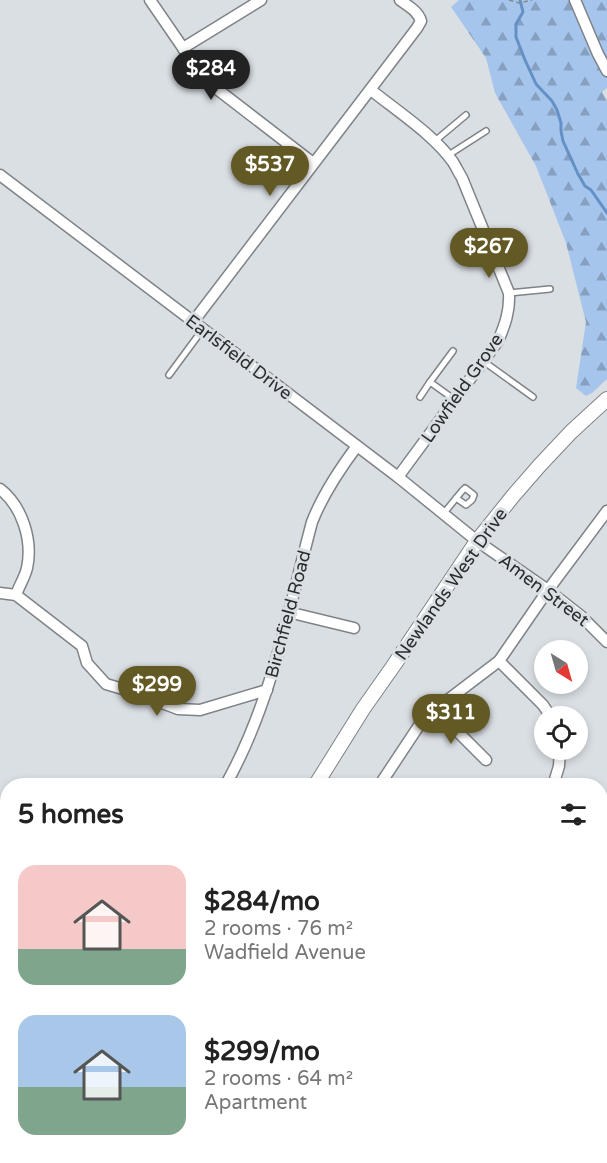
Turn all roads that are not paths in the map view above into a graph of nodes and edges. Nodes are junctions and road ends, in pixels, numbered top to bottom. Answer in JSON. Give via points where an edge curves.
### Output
{"nodes":[{"id":1,"x":150,"y":0,"type":"edge"},
{"id":2,"x":261,"y":0,"type":"edge"},
{"id":3,"x":400,"y":0,"type":"edge"},
{"id":4,"x":575,"y":0,"type":"edge"},
{"id":5,"x":183,"y":48,"type":"junction"},
{"id":6,"x":607,"y":71,"type":"edge"},
{"id":7,"x":371,"y":90,"type":"junction"},
{"id":8,"x":466,"y":115,"type":"dead end"},
{"id":9,"x":486,"y":131,"type":"dead end"},
{"id":10,"x":434,"y":142,"type":"junction"},
{"id":11,"x":447,"y":156,"type":"junction"},
{"id":12,"x":313,"y":164,"type":"junction"},
{"id":13,"x":0,"y":175,"type":"edge"},
{"id":14,"x":550,"y":289,"type":"dead end"},
{"id":15,"x":509,"y":293,"type":"junction"},
{"id":16,"x":193,"y":322,"type":"junction"},
{"id":17,"x":203,"y":329,"type":"junction"},
{"id":18,"x":453,"y":351,"type":"dead end"},
{"id":19,"x":483,"y":361,"type":"junction"},
{"id":20,"x":169,"y":375,"type":"dead end"},
{"id":21,"x":430,"y":382,"type":"junction"},
{"id":22,"x":420,"y":397,"type":"dead end"},
{"id":23,"x":532,"y":397,"type":"dead end"},
{"id":24,"x":607,"y":399,"type":"edge"},
{"id":25,"x":455,"y":400,"type":"junction"},
{"id":26,"x":357,"y":446,"type":"junction"},
{"id":27,"x":398,"y":477,"type":"junction"},
{"id":28,"x":0,"y":489,"type":"edge"},
{"id":29,"x":456,"y":498,"type":"dead end"},
{"id":30,"x":607,"y":511,"type":"edge"},
{"id":31,"x":444,"y":513,"type":"junction"},
{"id":32,"x":477,"y":541,"type":"junction"},
{"id":33,"x":548,"y":590,"type":"junction"},
{"id":34,"x":0,"y":593,"type":"edge"},
{"id":35,"x":16,"y":595,"type":"junction"},
{"id":36,"x":288,"y":612,"type":"junction"},
{"id":37,"x":354,"y":628,"type":"dead end"},
{"id":38,"x":607,"y":642,"type":"edge"},
{"id":39,"x":499,"y":661,"type":"junction"},
{"id":40,"x":267,"y":690,"type":"junction"},
{"id":41,"x":544,"y":706,"type":"edge"},
{"id":42,"x":435,"y":709,"type":"junction"},
{"id":43,"x":486,"y":760,"type":"dead end"},
{"id":44,"x":559,"y":760,"type":"edge"},
{"id":45,"x":229,"y":778,"type":"edge"},
{"id":46,"x":320,"y":778,"type":"edge"},
{"id":47,"x":384,"y":778,"type":"edge"},
{"id":48,"x":555,"y":778,"type":"edge"}],
"edges":[{"from":1,"to":5,"type":"street"},
{"from":2,"to":5,"type":"street"},
{"from":3,"to":7,"type":"street","via":[[413,9],[420,21]]},
{"from":4,"to":6,"type":"street"},
{"from":5,"to":12,"type":"street","via":[[204,79]]},
{"from":7,"to":10,"type":"street","name":"Lowfield Grove"},
{"from":7,"to":12,"type":"street"},
{"from":8,"to":10,"type":"lane"},
{"from":9,"to":11,"type":"lane"},
{"from":10,"to":11,"type":"street","name":"Lowfield Grove"},
{"from":11,"to":15,"type":"street","name":"Lowfield Grove","via":[[462,178]]},
{"from":12,"to":16,"type":"street"},
{"from":13,"to":16,"type":"street","name":"Earlsfield Drive"},
{"from":14,"to":15,"type":"lane"},
{"from":15,"to":19,"type":"street","name":"Lowfield Grove","via":[[507,321]]},
{"from":16,"to":17,"type":"street","name":"Earlsfield Drive"},
{"from":17,"to":20,"type":"lane"},
{"from":17,"to":26,"type":"street","name":"Earlsfield Drive"},
{"from":18,"to":21,"type":"lane"},
{"from":19,"to":23,"type":"lane"},
{"from":19,"to":25,"type":"street","name":"Lowfield Grove"},
{"from":21,"to":22,"type":"lane"},
{"from":21,"to":25,"type":"lane"},
{"from":24,"to":32,"type":"street","name":"Newlands West Drive","via":[[540,465]]},
{"from":25,"to":27,"type":"street","name":"Lowfield Grove"},
{"from":26,"to":27,"type":"street","name":"Earlsfield Drive"},
{"from":26,"to":36,"type":"street","name":"Birchfield Road","via":[[320,502]]},
{"from":27,"to":31,"type":"street","name":"Earlsfield Drive"},
{"from":28,"to":35,"type":"street","via":[[14,501],[28,544],[27,568]]},
{"from":29,"to":31,"type":"lane"},
{"from":30,"to":33,"type":"street"},
{"from":31,"to":32,"type":"street","name":"Earlsfield Drive"},
{"from":32,"to":33,"type":"street","name":"Amen Street"},
{"from":32,"to":46,"type":"street","name":"Newlands West Drive"},
{"from":33,"to":38,"type":"street","name":"Amen Street"},
{"from":33,"to":39,"type":"street"},
{"from":34,"to":35,"type":"street"},
{"from":35,"to":40,"type":"street","via":[[82,646],[87,663],[106,684],[178,709],[200,711]]},
{"from":36,"to":37,"type":"street"},
{"from":36,"to":40,"type":"street","name":"Birchfield Road"},
{"from":39,"to":41,"type":"street"},
{"from":39,"to":42,"type":"street"},
{"from":40,"to":45,"type":"street","name":"Birchfield Road"},
{"from":42,"to":43,"type":"street"},
{"from":42,"to":47,"type":"street","via":[[424,718]]},
{"from":44,"to":48,"type":"street"}]}
